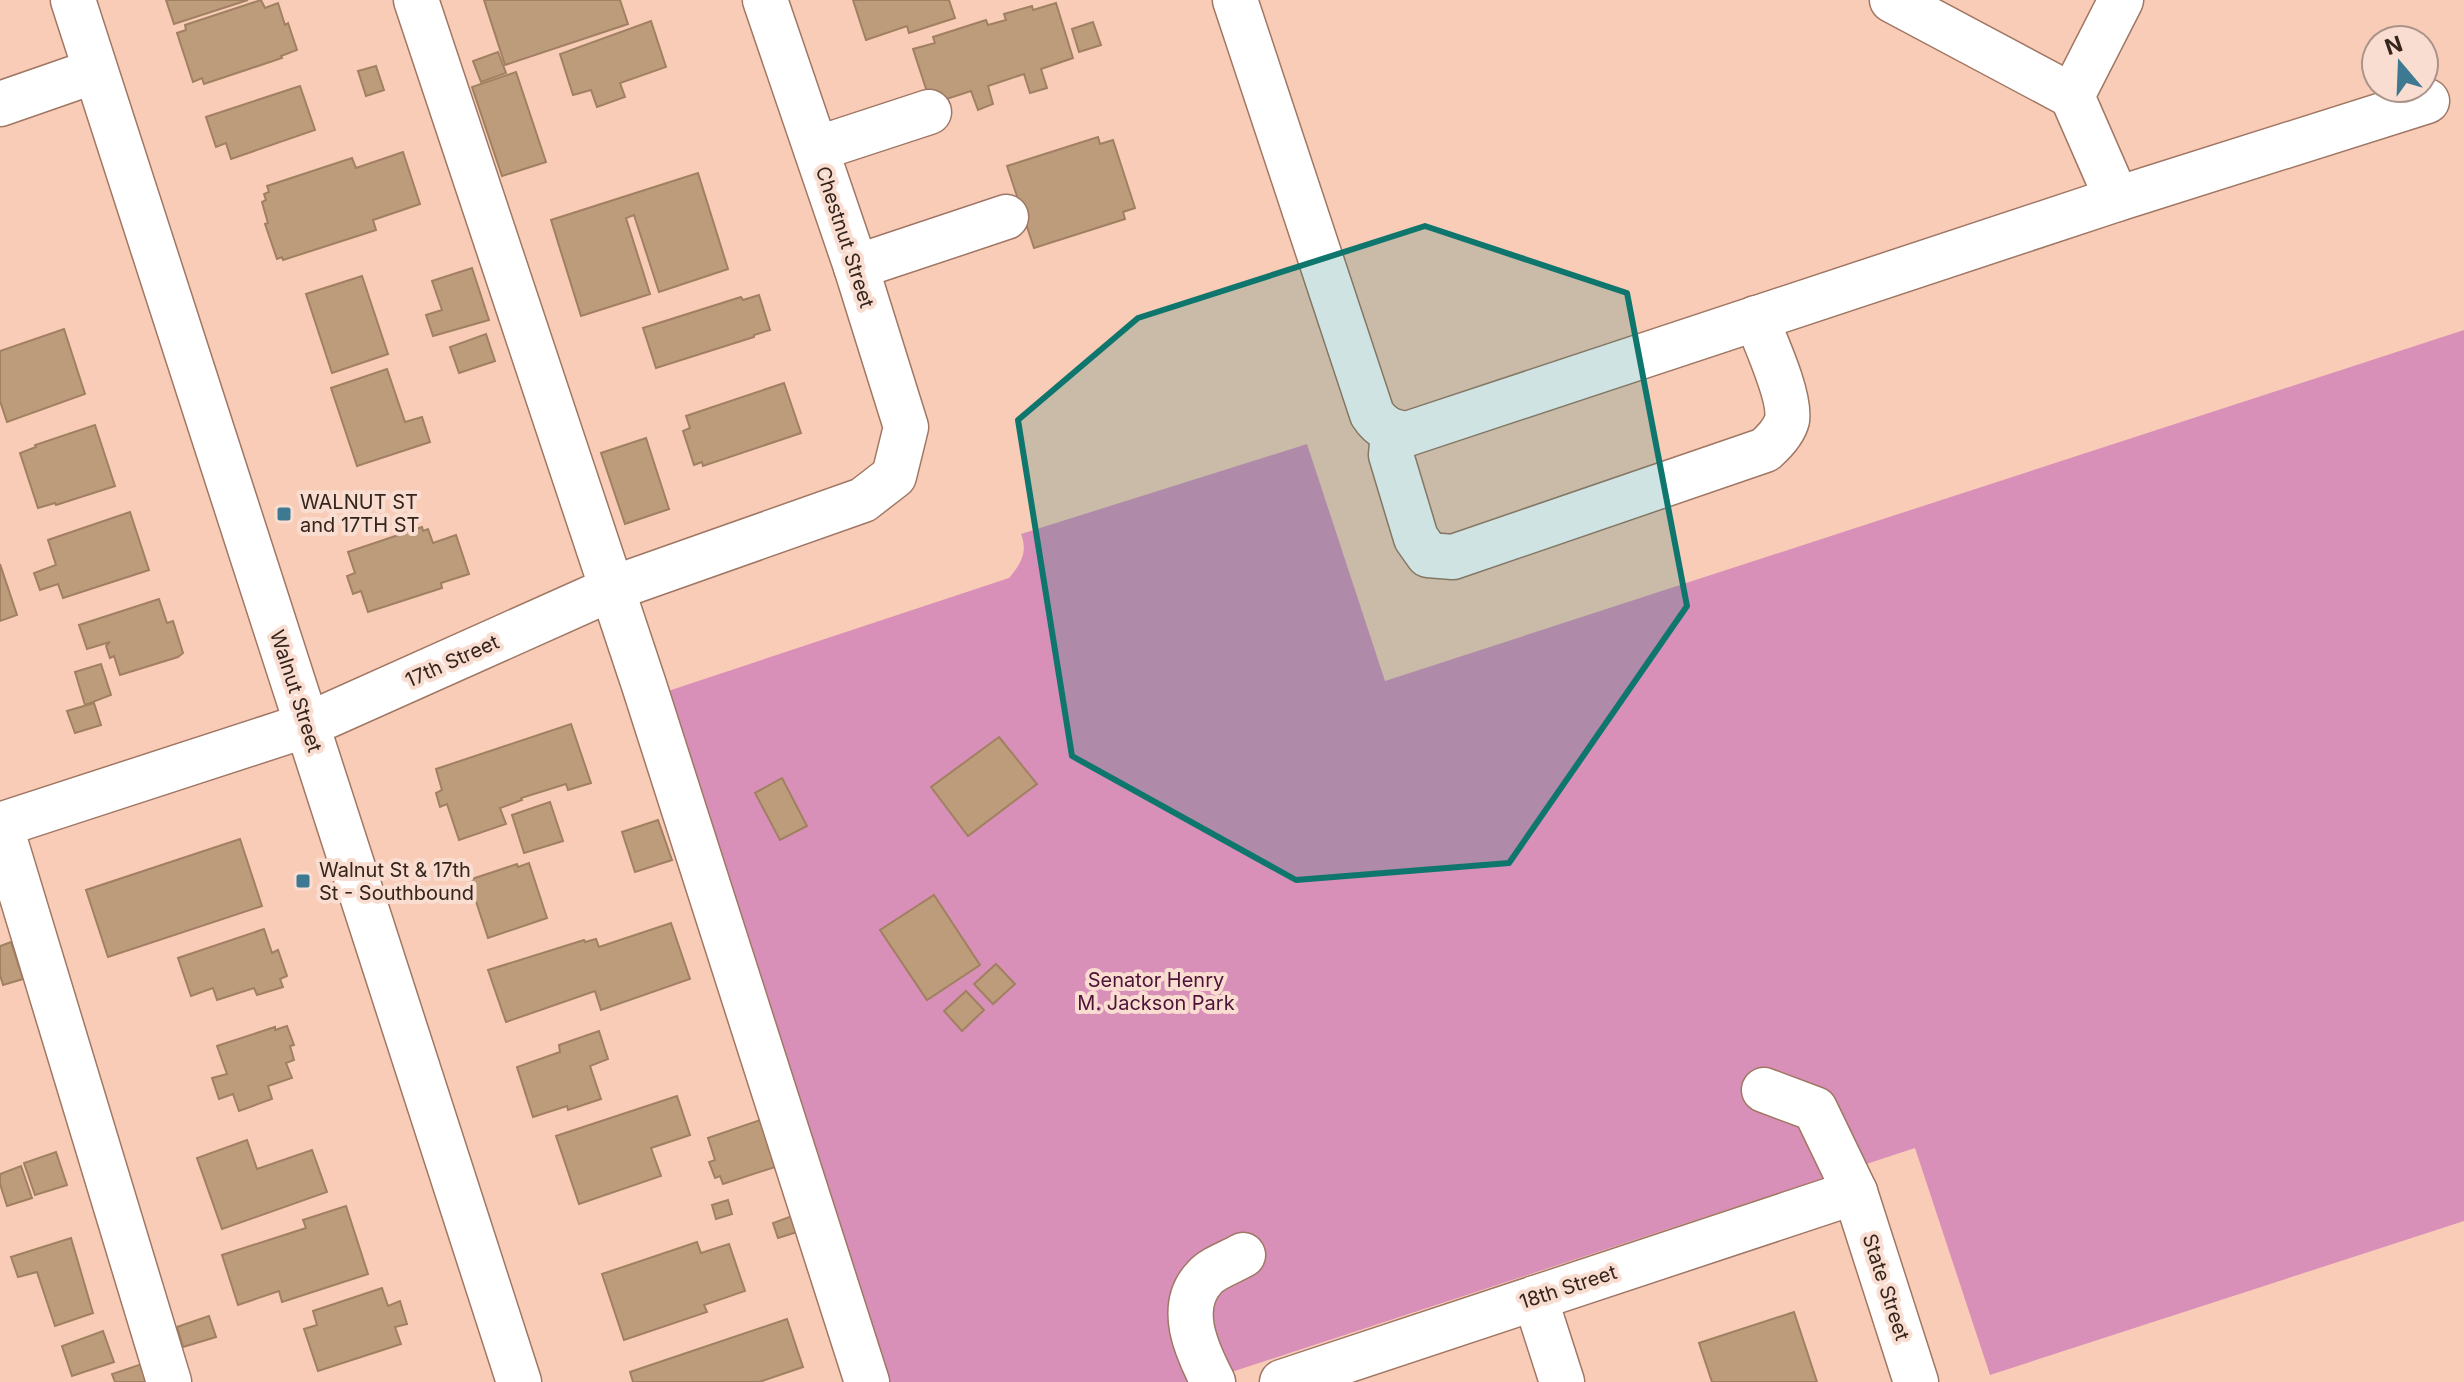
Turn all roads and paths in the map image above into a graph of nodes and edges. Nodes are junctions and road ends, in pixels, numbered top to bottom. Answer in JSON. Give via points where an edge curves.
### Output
{"nodes":[{"id":1,"x":73,"y":0,"type":"edge"},
{"id":2,"x":416,"y":0,"type":"edge"},
{"id":3,"x":765,"y":0,"type":"edge"},
{"id":4,"x":1235,"y":0,"type":"edge"},
{"id":5,"x":1892,"y":0,"type":"edge"},
{"id":6,"x":2121,"y":0,"type":"edge"},
{"id":7,"x":95,"y":71,"type":"junction"},
{"id":8,"x":2072,"y":96,"type":"junction"},
{"id":9,"x":0,"y":104,"type":"edge"},
{"id":10,"x":2418,"y":104,"type":"edge"},
{"id":11,"x":929,"y":112,"type":"dead end"},
{"id":12,"x":816,"y":149,"type":"junction"},
{"id":13,"x":2117,"y":199,"type":"junction"},
{"id":14,"x":1006,"y":217,"type":"dead end"},
{"id":15,"x":856,"y":267,"type":"junction"},
{"id":16,"x":1756,"y":318,"type":"junction"},
{"id":17,"x":1393,"y":432,"type":"junction"},
{"id":18,"x":894,"y":476,"type":"joint"},
{"id":19,"x":611,"y":589,"type":"junction"},
{"id":20,"x":307,"y":725,"type":"junction"},
{"id":21,"x":0,"y":825,"type":"edge"},
{"id":22,"x":1764,"y":1090,"type":"dead end"},
{"id":23,"x":1855,"y":1192,"type":"junction"},
{"id":24,"x":1243,"y":1255,"type":"dead end"},
{"id":25,"x":1535,"y":1298,"type":"junction"},
{"id":26,"x":169,"y":1382,"type":"edge"},
{"id":27,"x":519,"y":1382,"type":"edge"},
{"id":28,"x":867,"y":1382,"type":"edge"},
{"id":29,"x":1213,"y":1382,"type":"edge"},
{"id":30,"x":1282,"y":1382,"type":"edge"},
{"id":31,"x":1562,"y":1382,"type":"edge"},
{"id":32,"x":1916,"y":1382,"type":"edge"}],
"edges":[{"from":1,"to":7,"type":"street","name":"Walnut Street"},
{"from":2,"to":19,"type":"street"},
{"from":3,"to":12,"type":"street","name":"Chestnut Street"},
{"from":4,"to":17,"type":"street","via":[[1372,414]]},
{"from":5,"to":8,"type":"street"},
{"from":6,"to":8,"type":"street"},
{"from":7,"to":9,"type":"street"},
{"from":7,"to":20,"type":"street","name":"Walnut Street"},
{"from":8,"to":13,"type":"street"},
{"from":10,"to":13,"type":"street"},
{"from":11,"to":12,"type":"street"},
{"from":12,"to":15,"type":"street","name":"Chestnut Street"},
{"from":13,"to":16,"type":"street"},
{"from":14,"to":15,"type":"street"},
{"from":15,"to":18,"type":"street","name":"Chestnut Street","via":[[906,427]]},
{"from":16,"to":17,"type":"street","via":[[1407,434]]},
{"from":16,"to":17,"type":"street","via":[[1783,389],[1787,419],[1765,450],[1453,557],[1428,555],[1416,538],[1391,455]]},
{"from":18,"to":19,"type":"street","name":"17th Street","via":[[863,500]]},
{"from":19,"to":20,"type":"street","name":"17th Street"},
{"from":19,"to":28,"type":"street"},
{"from":20,"to":21,"type":"street","name":"17th Street"},
{"from":20,"to":27,"type":"street","name":"Walnut Street"},
{"from":21,"to":26,"type":"street"},
{"from":22,"to":23,"type":"street","name":"State Street","via":[[1815,1109]]},
{"from":23,"to":25,"type":"street","name":"18th Street"},
{"from":23,"to":32,"type":"street","name":"State Street"},
{"from":24,"to":29,"type":"street","via":[[1205,1276],[1192,1298],[1191,1326]]},
{"from":25,"to":30,"type":"street","name":"18th Street"},
{"from":25,"to":31,"type":"street"}]}
